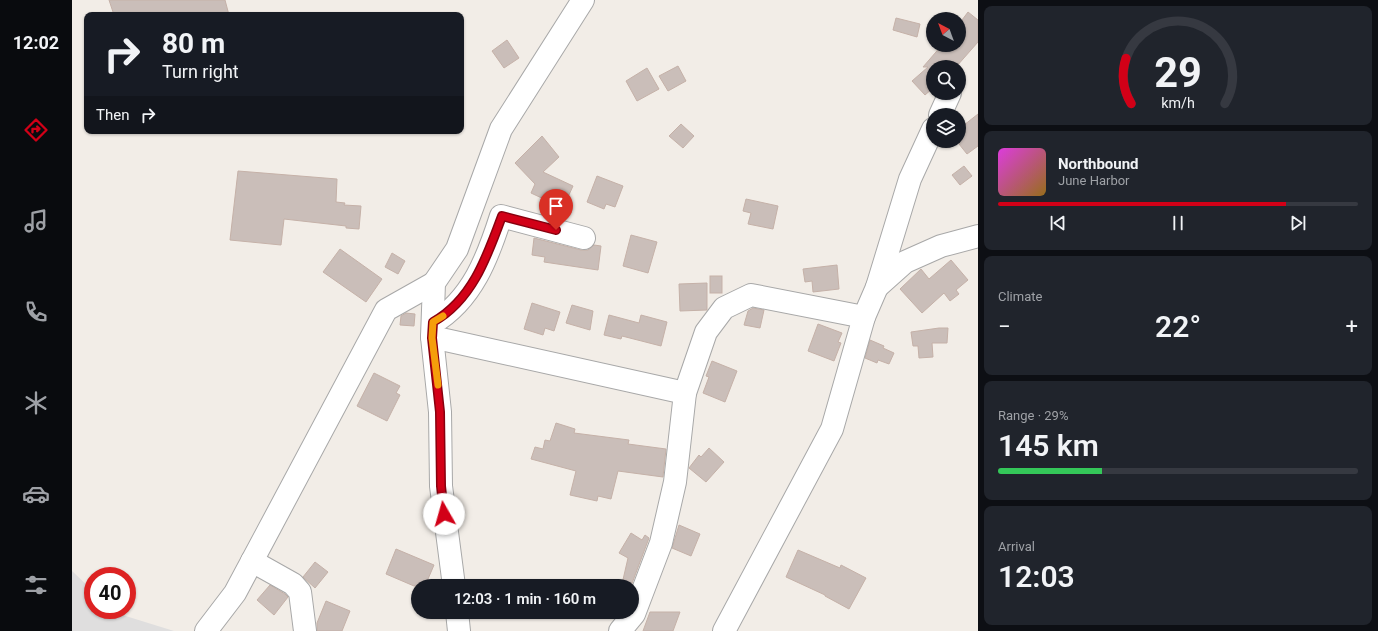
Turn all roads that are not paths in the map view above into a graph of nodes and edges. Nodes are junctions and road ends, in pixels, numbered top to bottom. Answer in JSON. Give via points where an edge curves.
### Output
{"nodes":[{"id":1,"x":583,"y":0,"type":"edge"},
{"id":2,"x":926,"y":144,"type":"edge"},
{"id":3,"x":978,"y":236,"type":"edge"},
{"id":4,"x":584,"y":238,"type":"dead end"},
{"id":5,"x":434,"y":283,"type":"junction"},
{"id":6,"x":877,"y":286,"type":"junction"},
{"id":7,"x":864,"y":317,"type":"junction"},
{"id":8,"x":432,"y":330,"type":"junction"},
{"id":9,"x":685,"y":393,"type":"junction"},
{"id":10,"x":252,"y":561,"type":"junction"},
{"id":11,"x":453,"y":579,"type":"edge"},
{"id":12,"x":457,"y":619,"type":"edge"},
{"id":13,"x":206,"y":631,"type":"edge"},
{"id":14,"x":305,"y":631,"type":"edge"},
{"id":15,"x":458,"y":631,"type":"edge"},
{"id":16,"x":620,"y":631,"type":"edge"},
{"id":17,"x":724,"y":631,"type":"edge"}],
"edges":[{"from":1,"to":5,"type":"street","via":[[501,129],[457,249]]},
{"from":2,"to":6,"type":"street","via":[[910,179]]},
{"from":3,"to":6,"type":"street","via":[[941,246],[905,262]]},
{"from":4,"to":8,"type":"street","via":[[502,216],[474,283]]},
{"from":5,"to":8,"type":"street"},
{"from":5,"to":10,"type":"street","via":[[386,310]]},
{"from":6,"to":7,"type":"street"},
{"from":7,"to":9,"type":"street","via":[[751,295],[724,308],[706,332]]},
{"from":7,"to":17,"type":"street","via":[[832,429]]},
{"from":8,"to":9,"type":"street"},
{"from":8,"to":11,"type":"street","via":[[440,412],[441,486]]},
{"from":9,"to":16,"type":"street","via":[[675,482],[662,543],[634,614]]},
{"from":10,"to":13,"type":"street","via":[[235,593]]},
{"from":10,"to":14,"type":"street","via":[[293,584],[300,592]]},
{"from":12,"to":15,"type":"street"}]}
